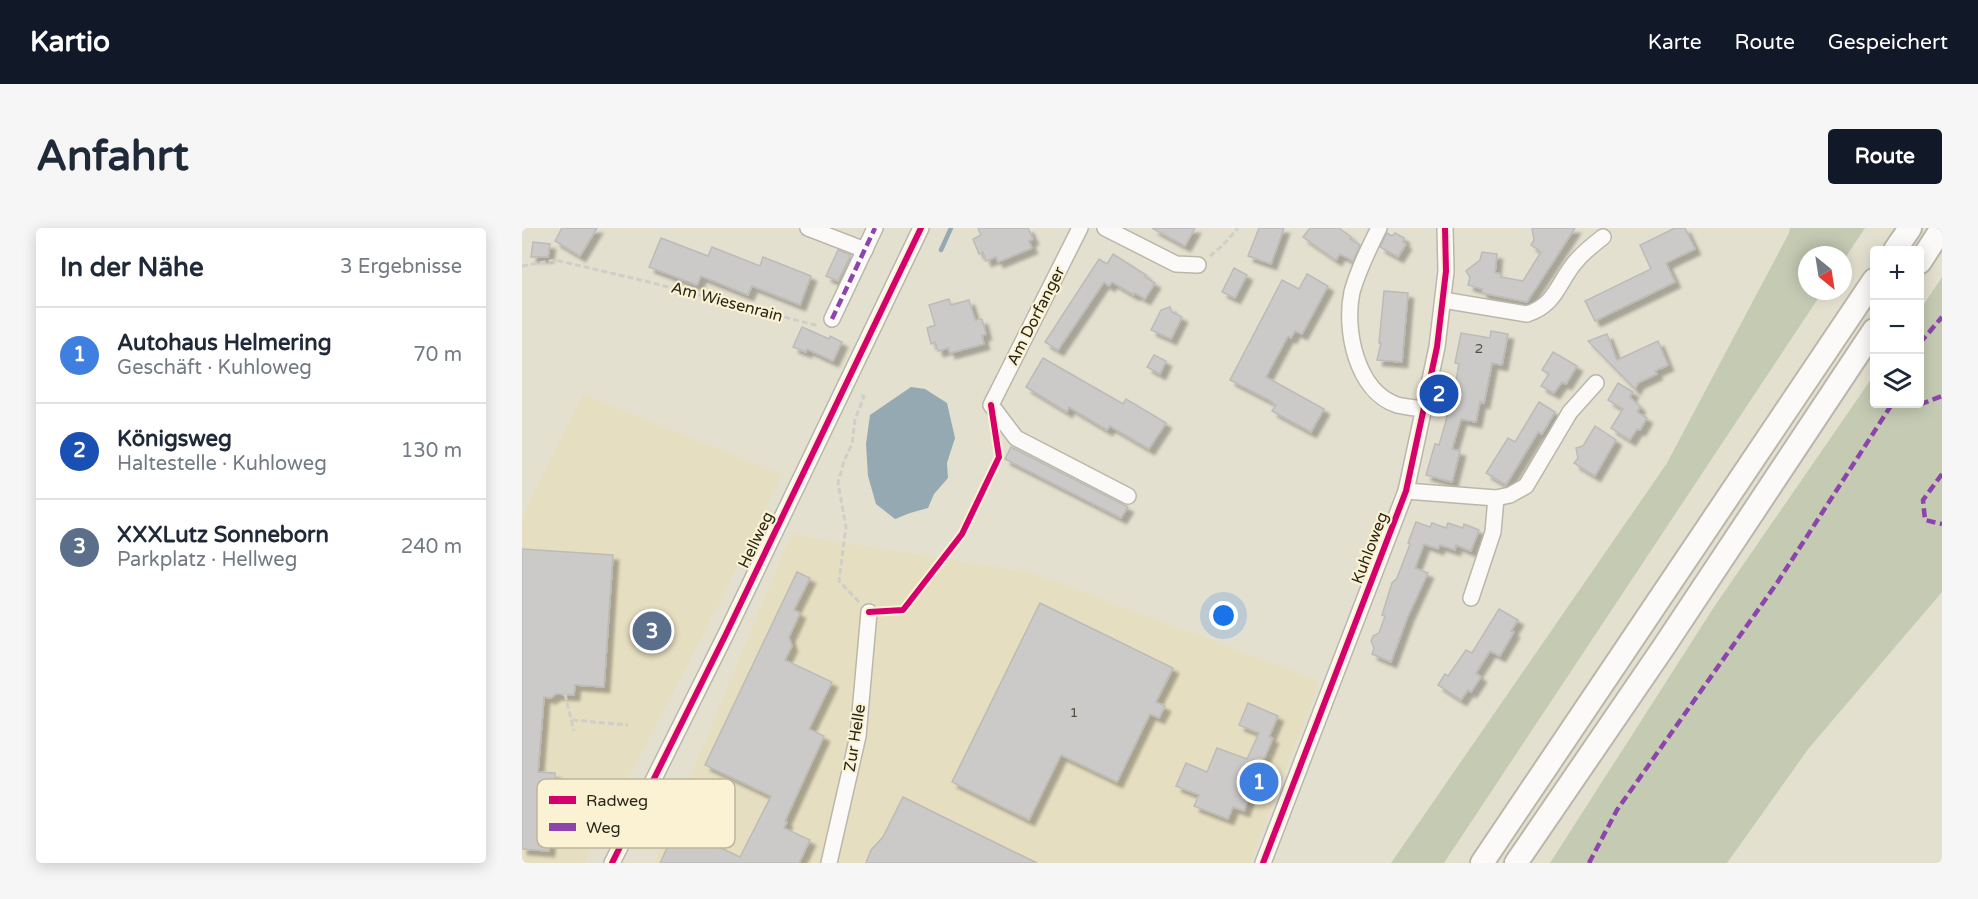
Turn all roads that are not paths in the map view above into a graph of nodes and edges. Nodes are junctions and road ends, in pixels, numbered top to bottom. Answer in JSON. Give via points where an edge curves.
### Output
{"nodes":[{"id":1,"x":808,"y":228,"type":"edge"},
{"id":2,"x":875,"y":228,"type":"edge"},
{"id":3,"x":921,"y":228,"type":"edge"},
{"id":4,"x":1080,"y":228,"type":"edge"},
{"id":5,"x":1105,"y":228,"type":"edge"},
{"id":6,"x":1379,"y":228,"type":"edge"},
{"id":7,"x":1445,"y":228,"type":"edge"},
{"id":8,"x":1910,"y":228,"type":"edge"},
{"id":9,"x":1942,"y":228,"type":"edge"},
{"id":10,"x":1603,"y":237,"type":"dead end"},
{"id":11,"x":1897,"y":246,"type":"edge"},
{"id":12,"x":865,"y":250,"type":"junction"},
{"id":13,"x":1924,"y":256,"type":"edge"},
{"id":14,"x":1198,"y":265,"type":"road end"},
{"id":15,"x":1870,"y":287,"type":"edge"},
{"id":16,"x":1443,"y":300,"type":"junction"},
{"id":17,"x":832,"y":319,"type":"road end"},
{"id":18,"x":1870,"y":338,"type":"edge"},
{"id":19,"x":1596,"y":383,"type":"dead end"},
{"id":20,"x":1425,"y":409,"type":"junction"},
{"id":21,"x":1406,"y":491,"type":"junction"},
{"id":22,"x":1128,"y":496,"type":"dead end"},
{"id":23,"x":1496,"y":498,"type":"junction"},
{"id":24,"x":1471,"y":598,"type":"dead end"},
{"id":25,"x":869,"y":612,"type":"road end"},
{"id":26,"x":654,"y":779,"type":"edge"},
{"id":27,"x":617,"y":848,"type":"edge"},
{"id":28,"x":619,"y":848,"type":"edge"},
{"id":29,"x":604,"y":863,"type":"edge"},
{"id":30,"x":612,"y":863,"type":"edge"},
{"id":31,"x":830,"y":863,"type":"edge"},
{"id":32,"x":1263,"y":863,"type":"edge"},
{"id":33,"x":1482,"y":863,"type":"edge"},
{"id":34,"x":1516,"y":863,"type":"edge"}],
"edges":[{"from":1,"to":12,"type":"street"},
{"from":2,"to":12,"type":"street"},
{"from":3,"to":26,"type":"street","name":"Hellweg"},
{"from":4,"to":22,"type":"street","name":"Am Dorfanger","via":[[991,405],[1016,438]]},
{"from":5,"to":14,"type":"street","via":[[1176,264]]},
{"from":6,"to":20,"type":"street","via":[[1352,293],[1350,339],[1364,376],[1375,391],[1396,404]]},
{"from":7,"to":16,"type":"street","name":"Kuhloweg"},
{"from":8,"to":11,"type":"highway"},
{"from":9,"to":13,"type":"highway"},
{"from":10,"to":16,"type":"street","via":[[1576,260],[1548,303],[1534,312]]},
{"from":12,"to":17,"type":"street"},
{"from":15,"to":33,"type":"highway"},
{"from":16,"to":20,"type":"street","name":"Kuhloweg"},
{"from":18,"to":34,"type":"highway"},
{"from":19,"to":23,"type":"street","via":[[1570,412],[1526,486]]},
{"from":20,"to":21,"type":"street","name":"Kuhloweg"},
{"from":21,"to":23,"type":"street"},
{"from":21,"to":32,"type":"street","name":"Kuhloweg"},
{"from":23,"to":24,"type":"street","via":[[1493,532]]},
{"from":25,"to":31,"type":"street","name":"Zur Helle","via":[[858,736]]},
{"from":27,"to":29,"type":"street"},
{"from":28,"to":30,"type":"street","name":"Hellweg"}]}
